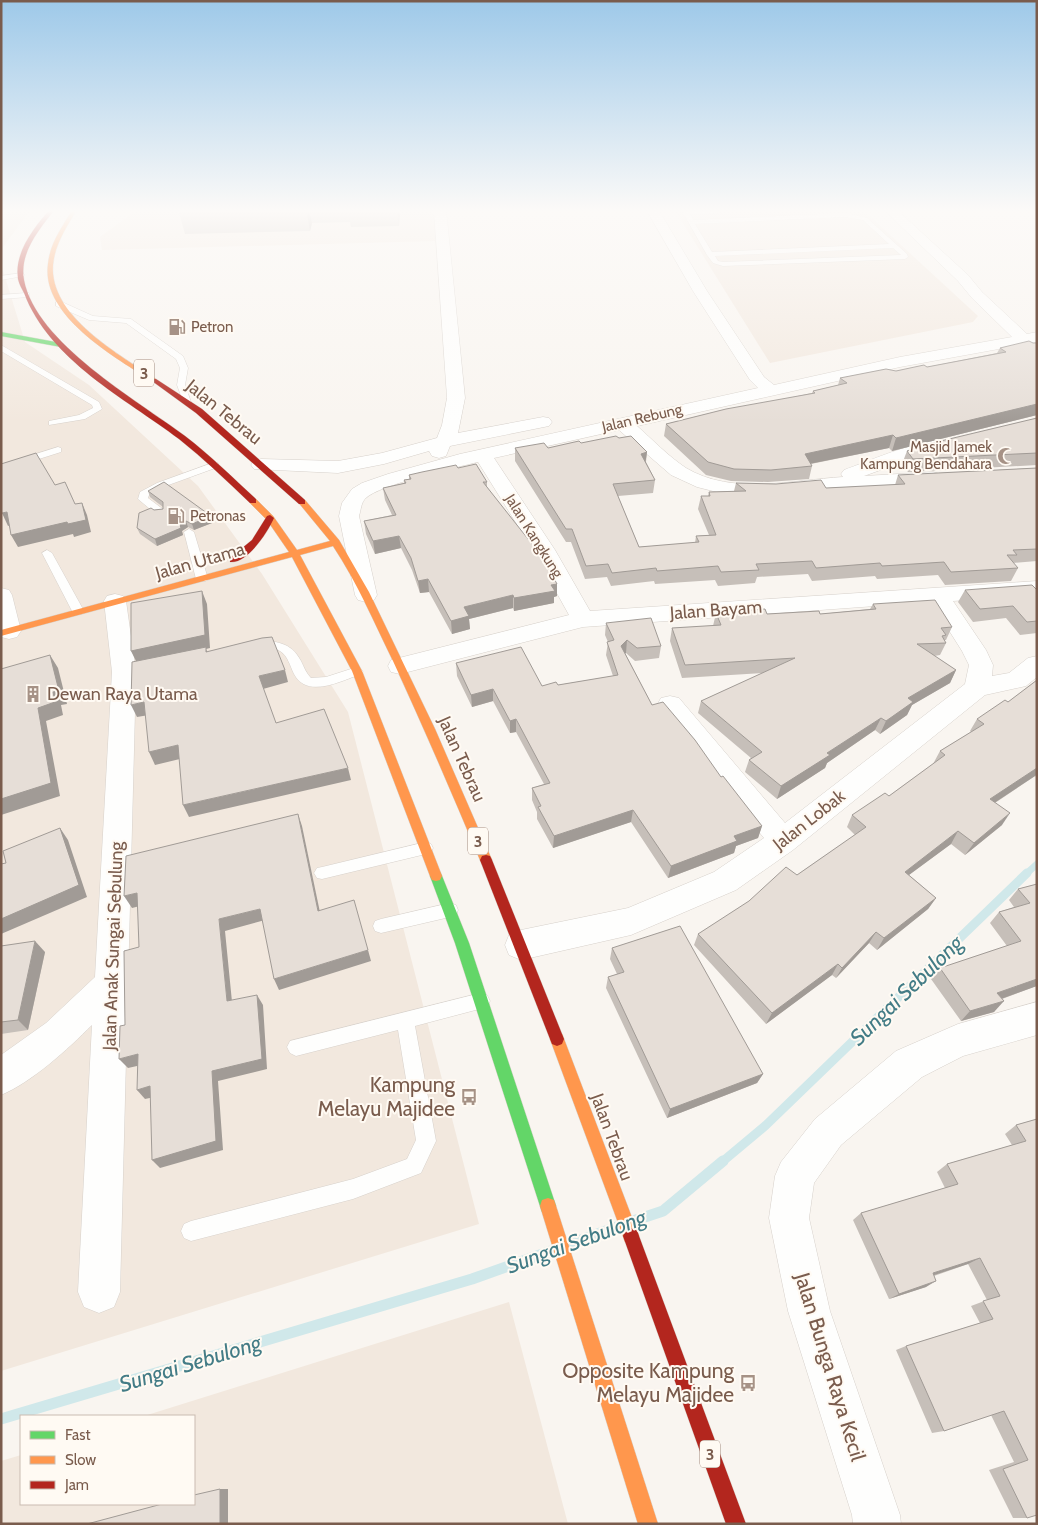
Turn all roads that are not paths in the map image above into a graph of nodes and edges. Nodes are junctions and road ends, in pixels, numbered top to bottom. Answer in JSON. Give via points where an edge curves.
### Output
{"nodes":[{"id":1,"x":21,"y":280,"type":"edge"},
{"id":2,"x":50,"y":280,"type":"edge"},
{"id":3,"x":446,"y":280,"type":"edge"},
{"id":4,"x":694,"y":280,"type":"edge"},
{"id":5,"x":953,"y":280,"type":"edge"},
{"id":6,"x":965,"y":280,"type":"edge"},
{"id":7,"x":26,"y":295,"type":"junction"},
{"id":8,"x":977,"y":295,"type":"junction"},
{"id":9,"x":1,"y":297,"type":"edge"},
{"id":10,"x":59,"y":304,"type":"junction"},
{"id":11,"x":1,"y":329,"type":"edge"},
{"id":12,"x":17,"y":331,"type":"junction"},
{"id":13,"x":1,"y":334,"type":"edge"},
{"id":14,"x":1026,"y":334,"type":"edge"},
{"id":15,"x":1,"y":343,"type":"edge"},
{"id":16,"x":61,"y":345,"type":"junction"},
{"id":17,"x":1,"y":347,"type":"edge"},
{"id":18,"x":764,"y":385,"type":"junction"},
{"id":19,"x":456,"y":398,"type":"junction"},
{"id":20,"x":187,"y":402,"type":"junction"},
{"id":21,"x":616,"y":416,"type":"junction"},
{"id":22,"x":562,"y":419,"type":"dead end"},
{"id":23,"x":209,"y":421,"type":"junction"},
{"id":24,"x":52,"y":423,"type":"dead end"},
{"id":25,"x":504,"y":430,"type":"junction"},
{"id":26,"x":174,"y":432,"type":"junction"},
{"id":27,"x":446,"y":440,"type":"junction"},
{"id":28,"x":954,"y":442,"type":"edge"},
{"id":29,"x":58,"y":450,"type":"dead end"},
{"id":30,"x":483,"y":455,"type":"junction"},
{"id":31,"x":460,"y":460,"type":"junction"},
{"id":32,"x":215,"y":465,"type":"junction"},
{"id":33,"x":261,"y":465,"type":"junction"},
{"id":34,"x":1,"y":468,"type":"edge"},
{"id":35,"x":950,"y":478,"type":"edge"},
{"id":36,"x":824,"y":484,"type":"junction"},
{"id":37,"x":160,"y":512,"type":"edge"},
{"id":38,"x":270,"y":518,"type":"junction"},
{"id":39,"x":324,"y":526,"type":"junction"},
{"id":40,"x":189,"y":532,"type":"dead end"},
{"id":41,"x":336,"y":542,"type":"junction"},
{"id":42,"x":277,"y":544,"type":"junction"},
{"id":43,"x":47,"y":553,"type":"dead end"},
{"id":44,"x":294,"y":554,"type":"junction"},
{"id":45,"x":233,"y":560,"type":"junction"},
{"id":46,"x":200,"y":575,"type":"junction"},
{"id":47,"x":1037,"y":588,"type":"edge"},
{"id":48,"x":1,"y":595,"type":"edge"},
{"id":49,"x":938,"y":595,"type":"junction"},
{"id":50,"x":367,"y":598,"type":"junction"},
{"id":51,"x":115,"y":601,"type":"junction"},
{"id":52,"x":78,"y":611,"type":"junction"},
{"id":53,"x":582,"y":619,"type":"junction"},
{"id":54,"x":5,"y":632,"type":"edge"},
{"id":55,"x":248,"y":646,"type":"edge"},
{"id":56,"x":1037,"y":664,"type":"edge"},
{"id":57,"x":400,"y":666,"type":"junction"},
{"id":58,"x":357,"y":671,"type":"junction"},
{"id":59,"x":977,"y":688,"type":"junction"},
{"id":60,"x":670,"y":705,"type":"dead end"},
{"id":61,"x":783,"y":841,"type":"junction"},
{"id":62,"x":426,"y":848,"type":"junction"},
{"id":63,"x":322,"y":873,"type":"dead end"},
{"id":64,"x":450,"y":910,"type":"junction"},
{"id":65,"x":381,"y":926,"type":"dead end"},
{"id":66,"x":521,"y":945,"type":"junction"},
{"id":67,"x":112,"y":983,"type":"junction"},
{"id":68,"x":481,"y":1001,"type":"junction"},
{"id":69,"x":1037,"y":1018,"type":"edge"},
{"id":70,"x":405,"y":1020,"type":"junction"},
{"id":71,"x":296,"y":1047,"type":"dead end"},
{"id":72,"x":1,"y":1077,"type":"edge"},
{"id":73,"x":191,"y":1231,"type":"dead end"},
{"id":74,"x":99,"y":1292,"type":"dead end"},
{"id":75,"x":648,"y":1524,"type":"edge"},
{"id":76,"x":736,"y":1524,"type":"edge"},
{"id":77,"x":877,"y":1524,"type":"edge"}],
"edges":[{"from":1,"to":7,"type":"main road","number":"3"},
{"from":2,"to":10,"type":"main road","name":"Jalan Tebrau","number":"3"},
{"from":3,"to":19,"type":"street"},
{"from":4,"to":18,"type":"street"},
{"from":5,"to":8,"type":"street"},
{"from":6,"to":8,"type":"street"},
{"from":7,"to":9,"type":"lane"},
{"from":7,"to":16,"type":"main road","number":"3","via":[[33,317]]},
{"from":8,"to":14,"type":"street"},
{"from":10,"to":20,"type":"main road","name":"Jalan Tebrau","number":"3","via":[[128,362]]},
{"from":10,"to":20,"type":"lane","via":[[92,318],[128,321],[180,358]]},
{"from":11,"to":12,"type":"main road"},
{"from":12,"to":13,"type":"main road"},
{"from":12,"to":15,"type":"lane"},
{"from":12,"to":16,"type":"main road"},
{"from":14,"to":18,"type":"street","name":"Jalan Rebung"},
{"from":16,"to":26,"type":"main road","number":"3","via":[[120,394]]},
{"from":17,"to":24,"type":"lane","via":[[98,406],[93,413]]},
{"from":18,"to":21,"type":"street","name":"Jalan Rebung"},
{"from":19,"to":25,"type":"street","via":[[468,419],[478,426]]},
{"from":19,"to":27,"type":"street"},
{"from":20,"to":23,"type":"main road","name":"Jalan Tebrau","number":"3"},
{"from":21,"to":30,"type":"street","name":"Jalan Rebung"},
{"from":21,"to":36,"type":"street","via":[[676,469],[712,486],[772,490]]},
{"from":22,"to":25,"type":"street"},
{"from":23,"to":26,"type":"main road","via":[[208,428],[200,433]]},
{"from":23,"to":33,"type":"main road","name":"Jalan Tebrau","number":"3"},
{"from":25,"to":27,"type":"street"},
{"from":26,"to":32,"type":"main road","number":"3"},
{"from":27,"to":31,"type":"street","via":[[438,448],[439,452]]},
{"from":27,"to":33,"type":"street","via":[[338,467]]},
{"from":28,"to":36,"type":"street","via":[[909,453]]},
{"from":29,"to":34,"type":"lane"},
{"from":30,"to":31,"type":"street","name":"Jalan Rebung"},
{"from":30,"to":53,"type":"street","name":"Jalan Kangkung","via":[[544,550]]},
{"from":31,"to":50,"type":"street","name":"Jalan Rebung","via":[[369,487],[352,503],[348,516]]},
{"from":32,"to":37,"type":"lane","via":[[144,494],[143,499]]},
{"from":32,"to":38,"type":"main road","number":"3"},
{"from":33,"to":39,"type":"main road","name":"Jalan Tebrau","number":"3"},
{"from":35,"to":36,"type":"street"},
{"from":38,"to":42,"type":"main road","number":"3"},
{"from":38,"to":45,"type":"main road","via":[[259,540]]},
{"from":39,"to":41,"type":"main road","name":"Jalan Tebrau","number":"3"},
{"from":39,"to":42,"type":"main road","name":"Jalan Utama"},
{"from":40,"to":46,"type":"lane"},
{"from":41,"to":44,"type":"main road","name":"Jalan Utama"},
{"from":41,"to":50,"type":"main road","name":"Jalan Tebrau","number":"3"},
{"from":42,"to":44,"type":"main road","number":"3"},
{"from":42,"to":45,"type":"main road","name":"Jalan Utama"},
{"from":43,"to":52,"type":"lane"},
{"from":44,"to":46,"type":"main road","name":"Jalan Utama"},
{"from":44,"to":58,"type":"main road","number":"3"},
{"from":45,"to":46,"type":"main road","name":"Jalan Utama"},
{"from":46,"to":51,"type":"main road","name":"Jalan Utama","via":[[151,585]]},
{"from":47,"to":49,"type":"street","name":"Jalan Bayam"},
{"from":48,"to":54,"type":"street"},
{"from":49,"to":53,"type":"street","name":"Jalan Bayam"},
{"from":49,"to":59,"type":"street","via":[[981,665]]},
{"from":50,"to":57,"type":"main road","name":"Jalan Tebrau","number":"3"},
{"from":51,"to":52,"type":"main road","name":"Jalan Utama"},
{"from":51,"to":67,"type":"street","name":"Jalan Anak Sungai Sebulung","via":[[129,671]]},
{"from":52,"to":54,"type":"main road","name":"Jalan Utama"},
{"from":53,"to":57,"type":"street","name":"Jalan Bayam"},
{"from":55,"to":58,"type":"lane","via":[[277,644],[286,648],[302,676],[310,682],[322,682]]},
{"from":56,"to":59,"type":"street","via":[[1017,680]]},
{"from":57,"to":66,"type":"main road","name":"Jalan Tebrau","number":"3","via":[[458,792]]},
{"from":58,"to":62,"type":"main road","number":"3"},
{"from":59,"to":61,"type":"street","name":"Jalan Lobak"},
{"from":60,"to":61,"type":"street"},
{"from":61,"to":66,"type":"street","name":"Jalan Lobak","via":[[725,881],[631,920]]},
{"from":62,"to":63,"type":"lane"},
{"from":62,"to":64,"type":"main road","number":"3"},
{"from":64,"to":65,"type":"lane"},
{"from":64,"to":68,"type":"main road","number":"3"},
{"from":66,"to":76,"type":"main road","name":"Jalan Tebrau","number":"3"},
{"from":67,"to":72,"type":"street","via":[[58,1035]]},
{"from":67,"to":74,"type":"street","name":"Jalan Anak Sungai Sebulung"},
{"from":68,"to":70,"type":"lane"},
{"from":68,"to":75,"type":"main road","number":"3"},
{"from":69,"to":77,"type":"street","name":"Jalan Bunga Raya Kecil","via":[[958,1041],[909,1064],[828,1132],[795,1176],[789,1218],[808,1311]]},
{"from":70,"to":71,"type":"lane"},
{"from":70,"to":73,"type":"lane","via":[[426,1141],[414,1166],[353,1189]]}]}
